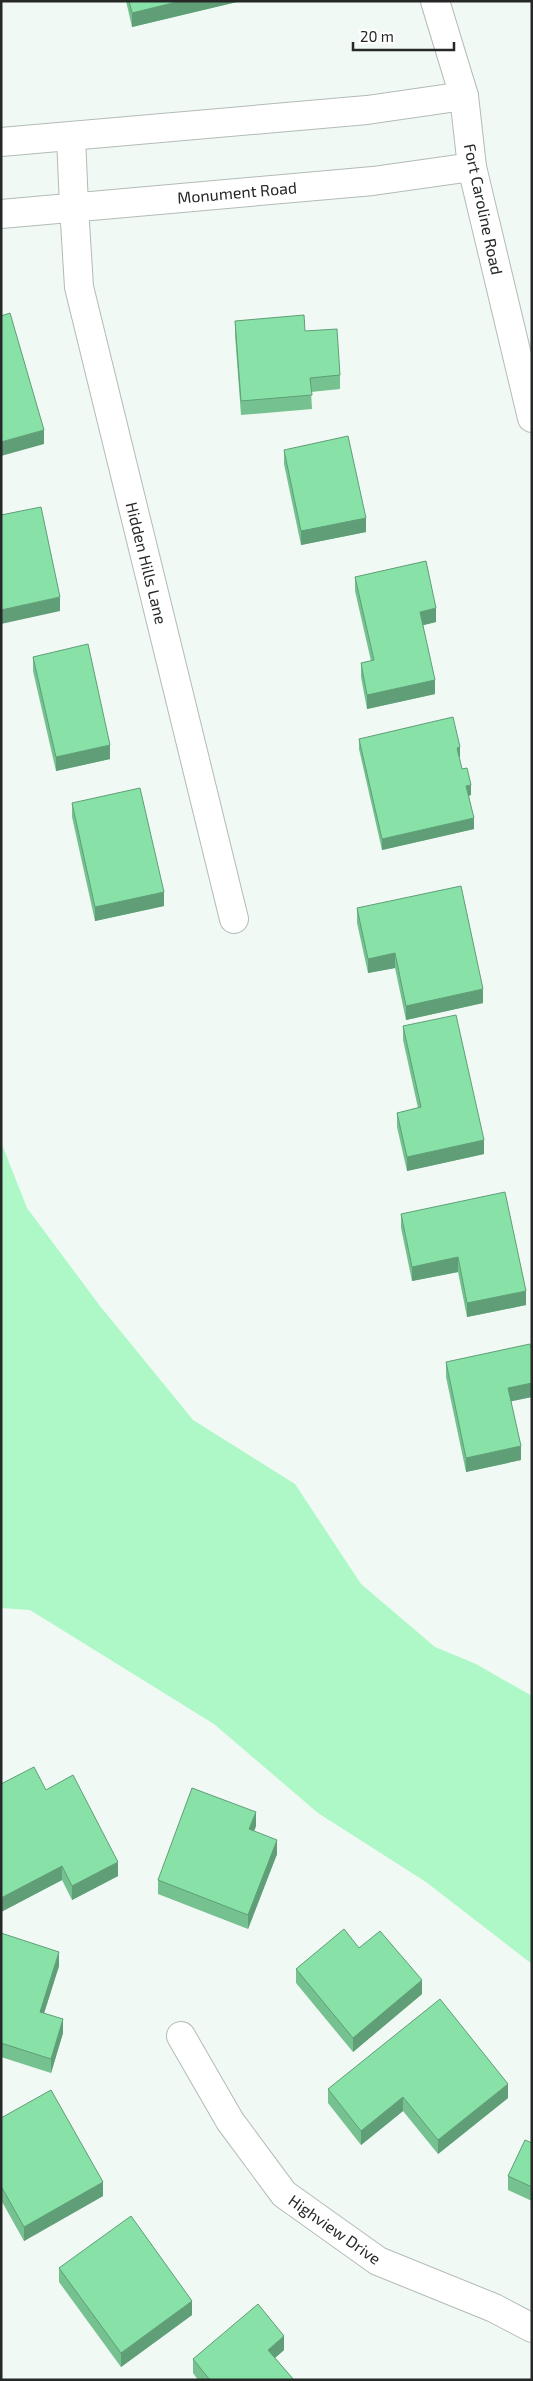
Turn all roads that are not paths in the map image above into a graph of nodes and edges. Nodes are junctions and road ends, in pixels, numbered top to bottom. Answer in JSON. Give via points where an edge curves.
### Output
{"nodes":[{"id":1,"x":435,"y":1,"type":"edge"},
{"id":2,"x":464,"y":96,"type":"junction"},
{"id":3,"x":72,"y":137,"type":"junction"},
{"id":4,"x":1,"y":142,"type":"edge"},
{"id":5,"x":472,"y":167,"type":"junction"},
{"id":6,"x":74,"y":206,"type":"junction"},
{"id":7,"x":1,"y":214,"type":"edge"},
{"id":8,"x":532,"y":418,"type":"edge"},
{"id":9,"x":234,"y":919,"type":"dead end"},
{"id":10,"x":181,"y":2036,"type":"dead end"},
{"id":11,"x":532,"y":2328,"type":"edge"}],
"edges":[{"from":1,"to":2,"type":"street","name":"Fort Caroline Road"},
{"from":2,"to":3,"type":"street","via":[[367,110]]},
{"from":2,"to":5,"type":"street","name":"Fort Caroline Road"},
{"from":3,"to":4,"type":"street"},
{"from":3,"to":6,"type":"street","name":"Hidden Hills Lane"},
{"from":5,"to":6,"type":"street","name":"Monument Road","via":[[373,181]]},
{"from":5,"to":8,"type":"street","name":"Fort Caroline Road"},
{"from":6,"to":7,"type":"street","name":"Monument Road"},
{"from":6,"to":9,"type":"street","name":"Hidden Hills Lane","via":[[79,287]]},
{"from":10,"to":11,"type":"street","name":"Highview Drive","via":[[230,2121],[284,2194],[378,2261],[494,2308]]}]}
